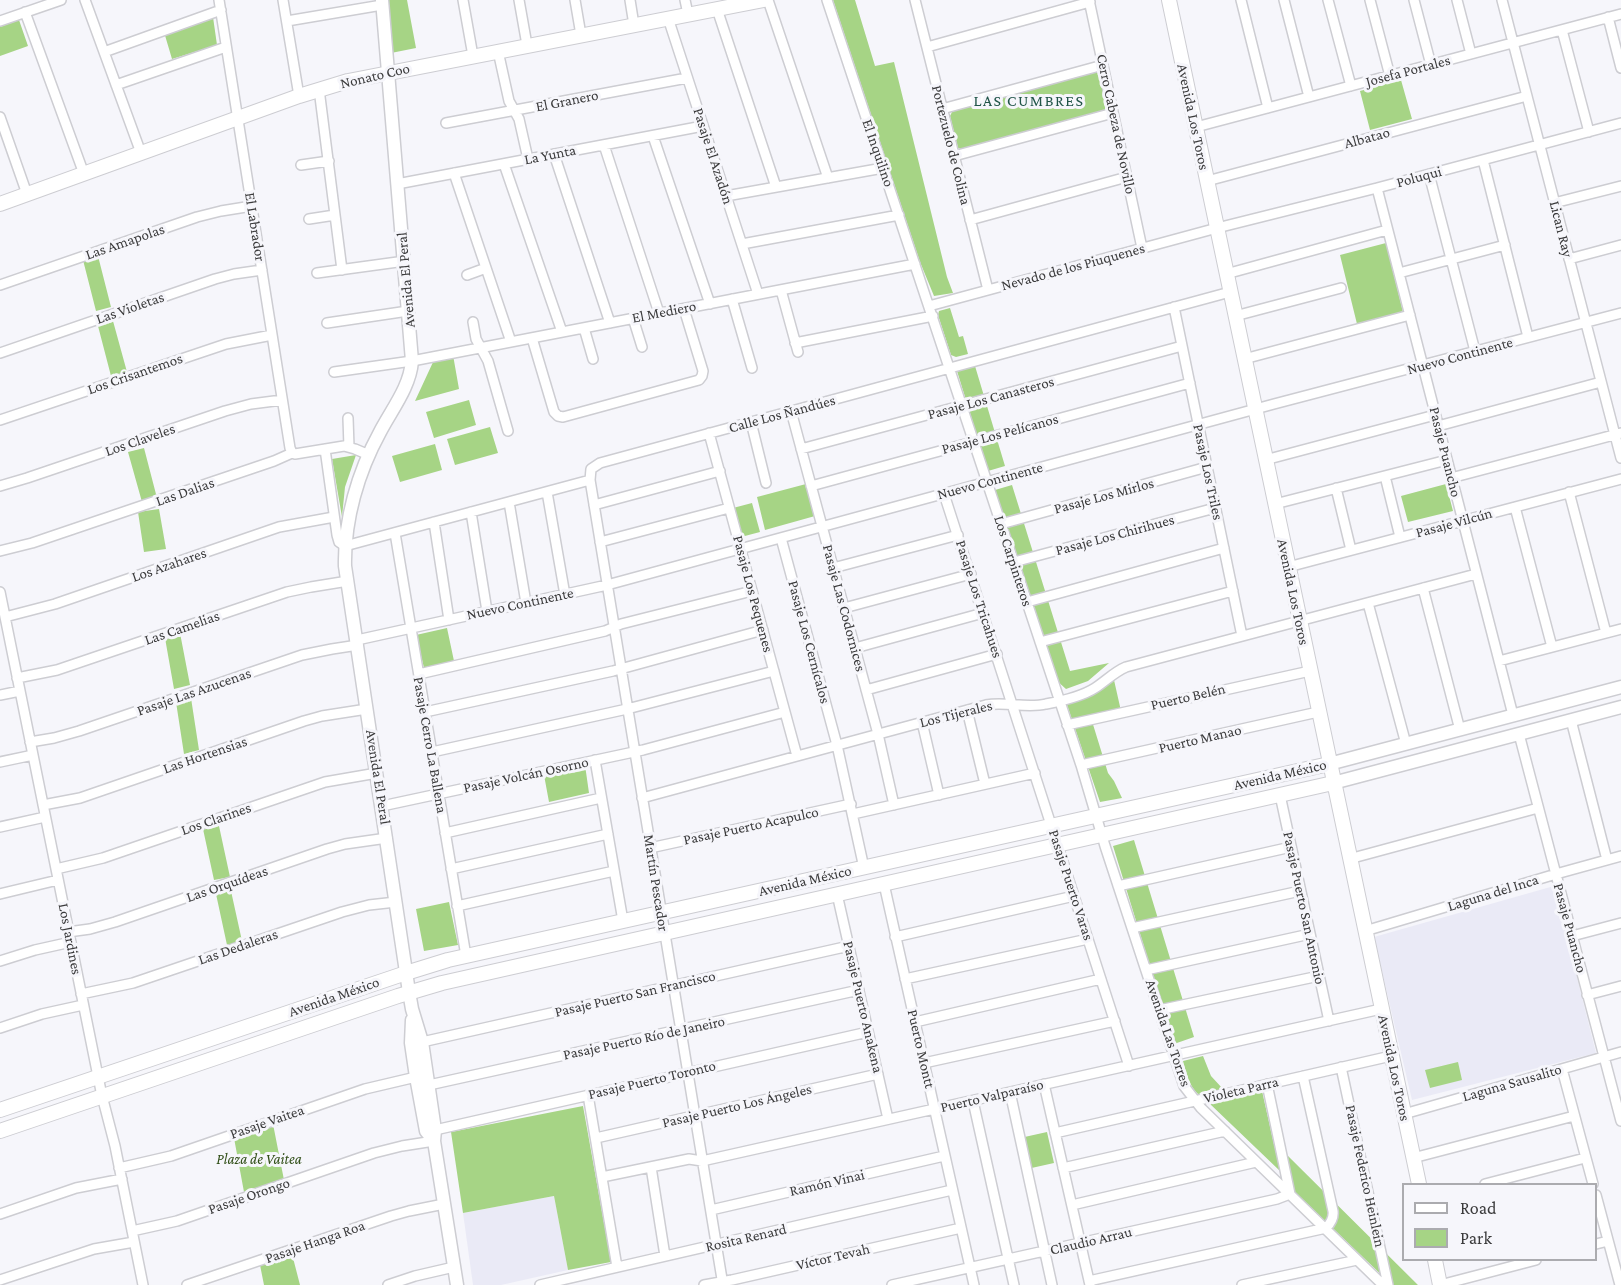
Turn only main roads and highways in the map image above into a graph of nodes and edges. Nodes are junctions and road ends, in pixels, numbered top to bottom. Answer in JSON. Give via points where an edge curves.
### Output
{"nodes":[{"id":1,"x":766,"y":0,"type":"edge"},
{"id":2,"x":1169,"y":0,"type":"edge"},
{"id":3,"x":0,"y":204,"type":"edge"},
{"id":4,"x":1329,"y":764,"type":"junction"},
{"id":5,"x":1333,"y":783,"type":"junction"},
{"id":6,"x":0,"y":1110,"type":"edge"},
{"id":7,"x":0,"y":1131,"type":"edge"},
{"id":8,"x":1419,"y":1183,"type":"edge"},
{"id":9,"x":1435,"y":1261,"type":"edge"},
{"id":10,"x":1440,"y":1285,"type":"edge"}],
"edges":[{"from":1,"to":3,"type":"main road","name":"Nonato Coo","via":[[348,81]]},
{"from":2,"to":4,"type":"main road","name":"Avenida Los Toros"},
{"from":4,"to":5,"type":"main road","name":"Avenida Los Toros"},
{"from":4,"to":6,"type":"main road","name":"Avenida México","via":[[466,956]]},
{"from":5,"to":7,"type":"main road","name":"Avenida México","via":[[409,992]]},
{"from":5,"to":8,"type":"main road","name":"Avenida Los Toros"},
{"from":9,"to":10,"type":"main road"}]}
